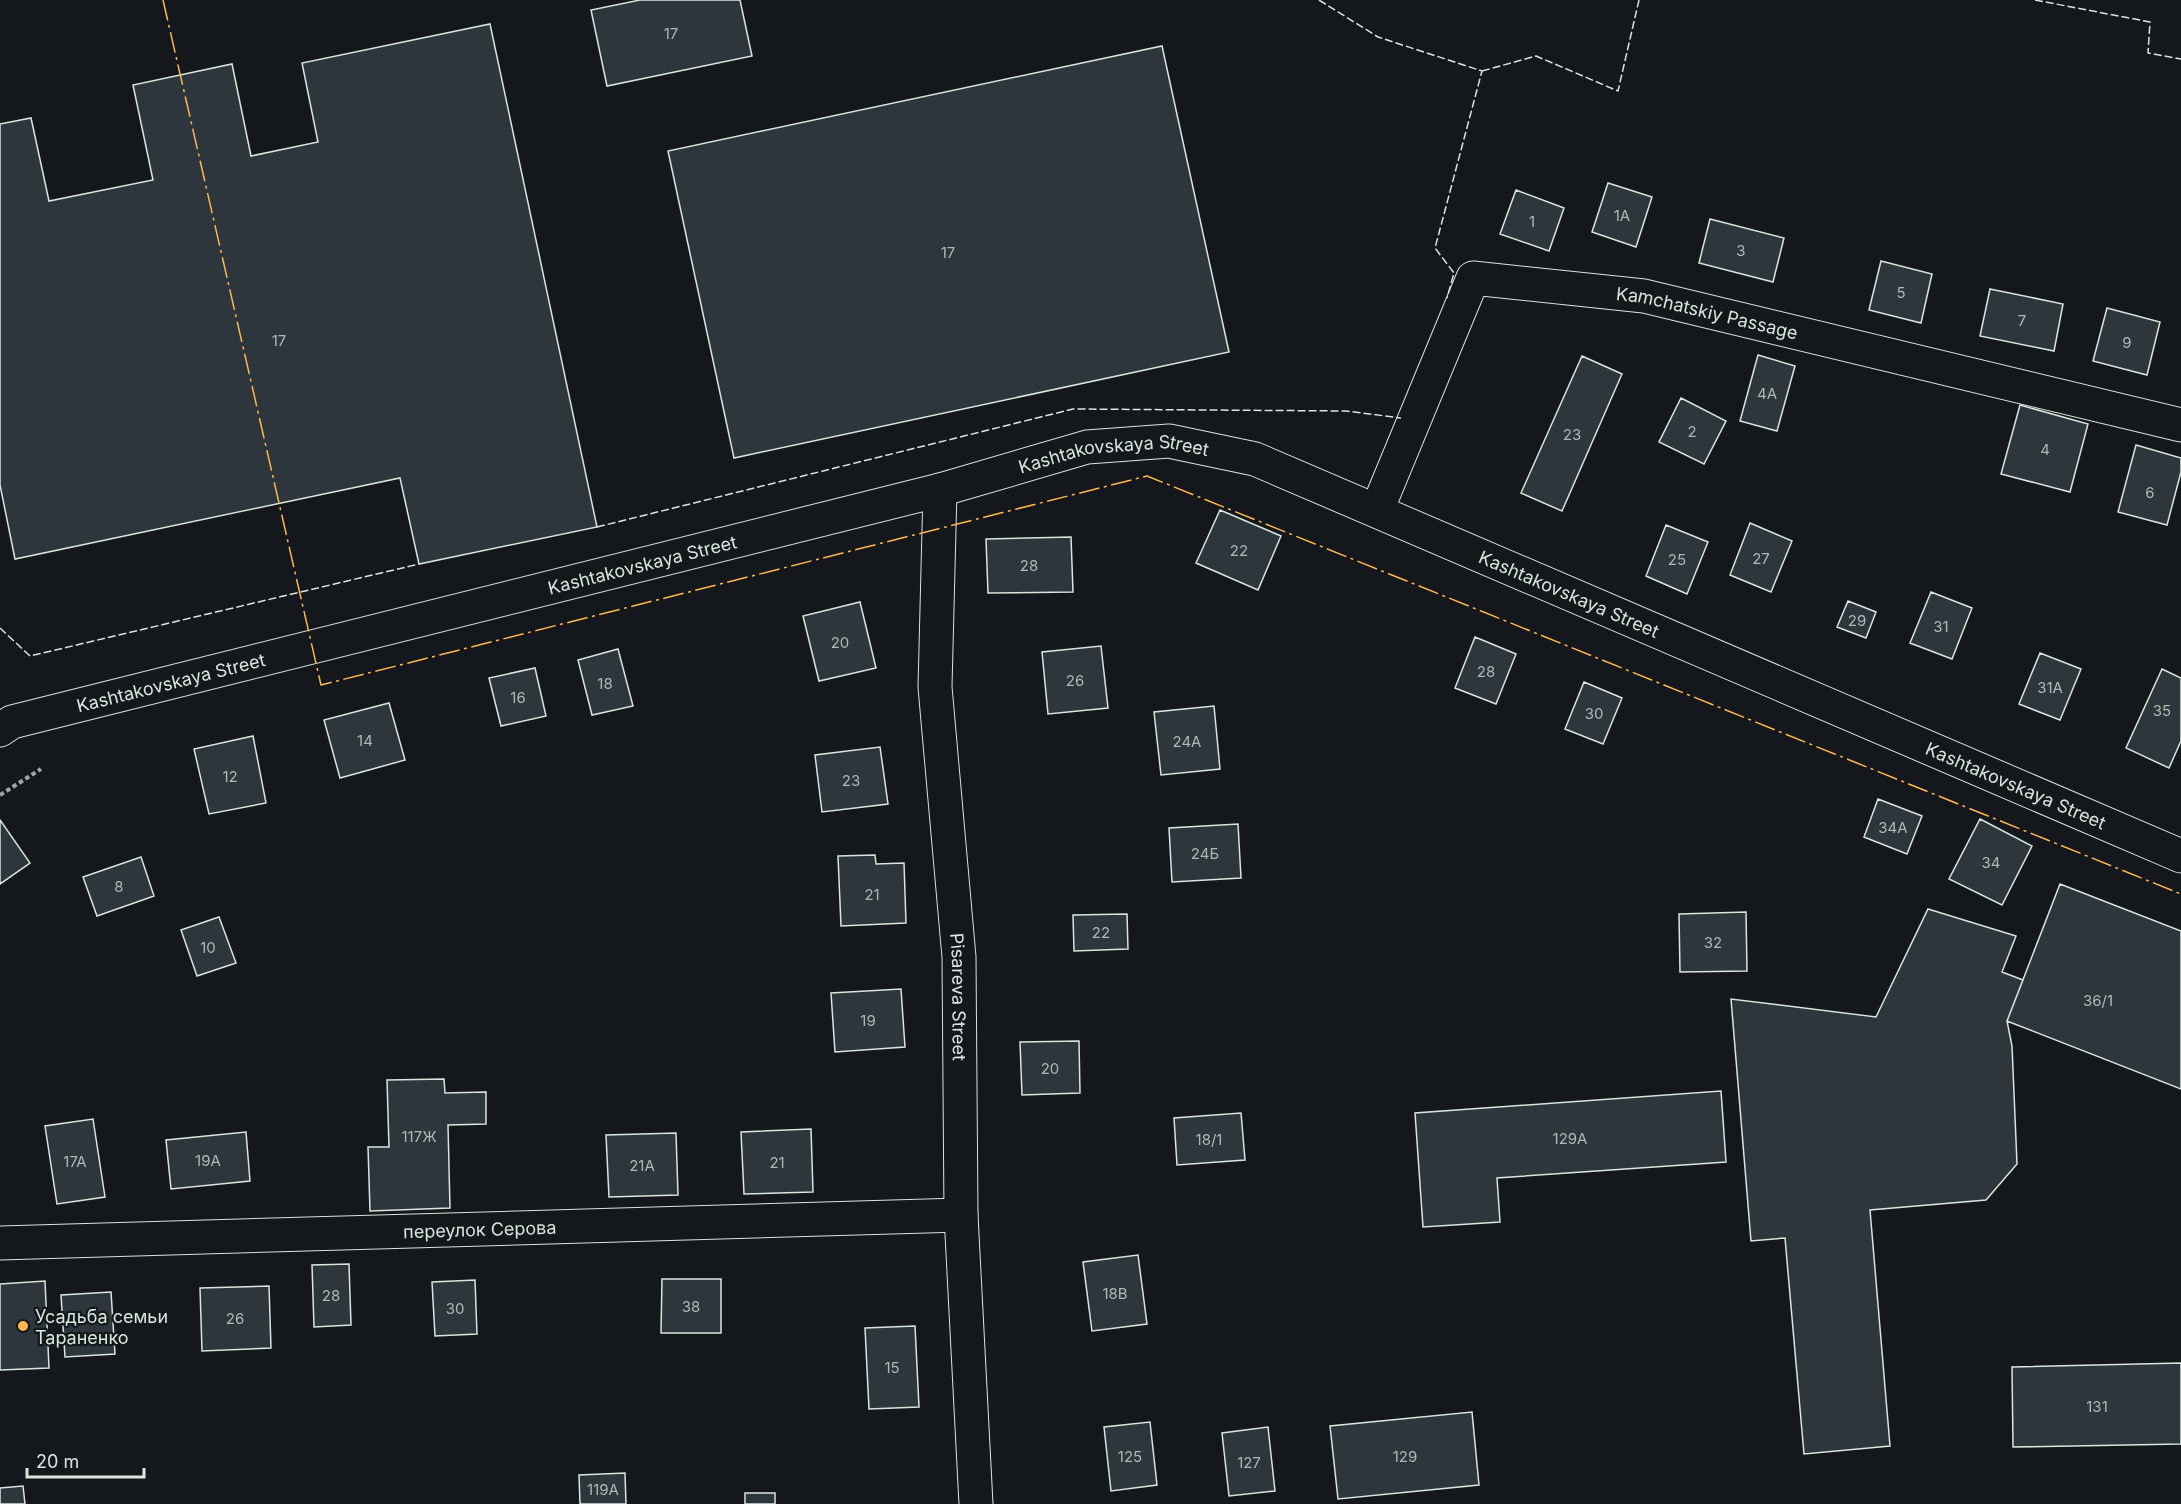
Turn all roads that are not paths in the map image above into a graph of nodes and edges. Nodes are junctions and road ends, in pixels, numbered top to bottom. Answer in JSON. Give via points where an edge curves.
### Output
{"nodes":[{"id":1,"x":2181,"y":425,"type":"edge"},
{"id":2,"x":939,"y":490,"type":"junction"},
{"id":3,"x":1377,"y":510,"type":"junction"},
{"id":4,"x":4,"y":718,"type":"edge"},
{"id":5,"x":2181,"y":856,"type":"edge"},
{"id":6,"x":961,"y":1215,"type":"junction"},
{"id":7,"x":0,"y":1243,"type":"edge"},
{"id":8,"x":976,"y":1504,"type":"edge"}],
"edges":[{"from":1,"to":3,"type":"street","name":"Kamchatskiy Passage","via":[[1644,296],[1473,278]]},
{"from":2,"to":3,"type":"street","name":"Kashtakovskaya Street","via":[[1086,447],[1169,441],[1255,459]]},
{"from":2,"to":4,"type":"street","name":"Kashtakovskaya Street"},
{"from":2,"to":6,"type":"street","name":"Pisareva Street","via":[[935,687],[959,957]]},
{"from":3,"to":5,"type":"street","name":"Kashtakovskaya Street"},
{"from":6,"to":7,"type":"street","name":"переулок Серова"},
{"from":6,"to":8,"type":"street","name":"Pisareva Street"}]}
